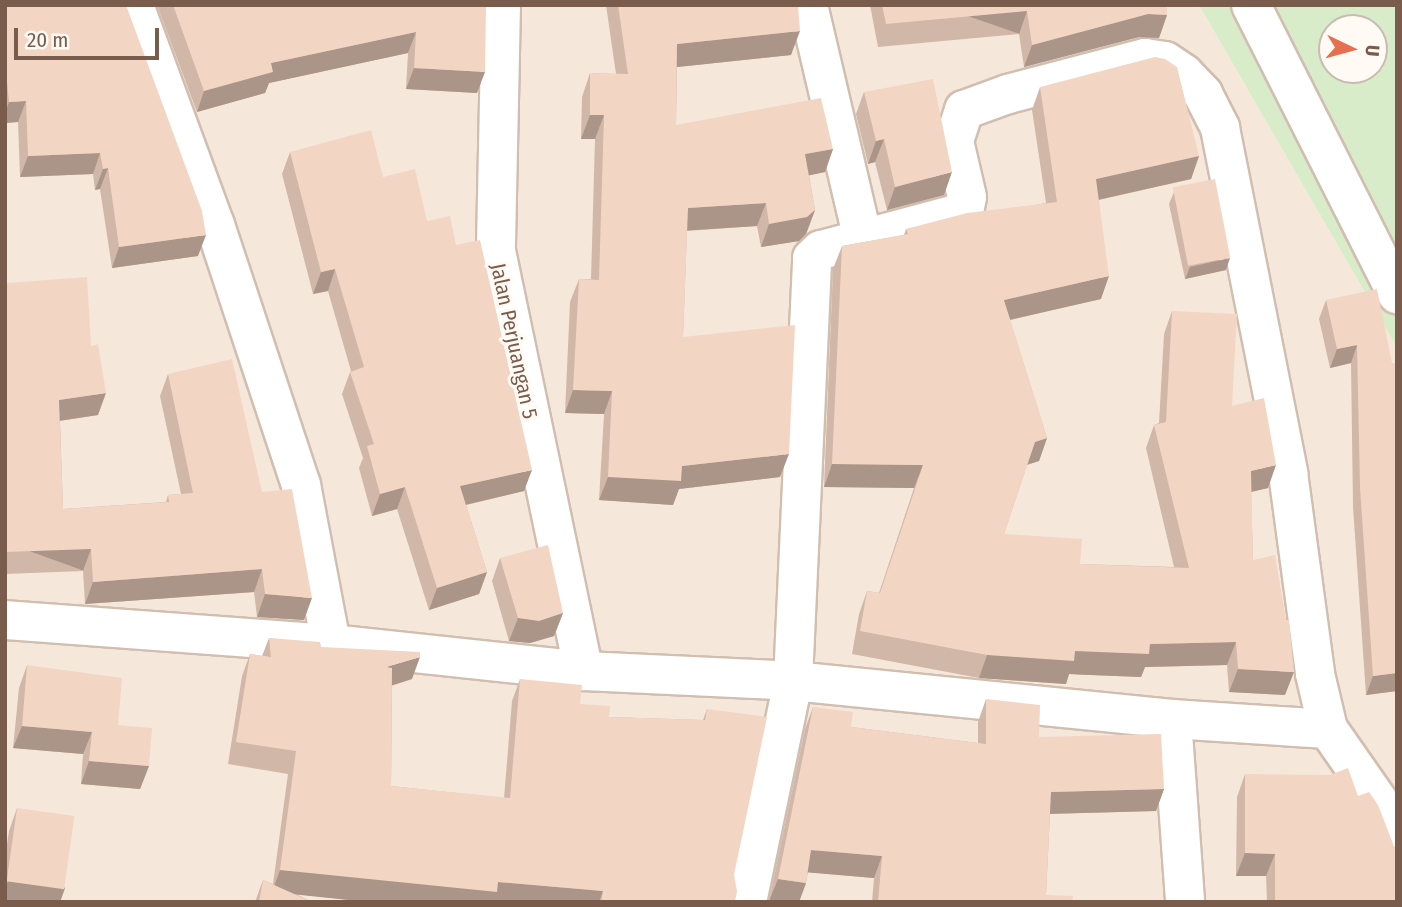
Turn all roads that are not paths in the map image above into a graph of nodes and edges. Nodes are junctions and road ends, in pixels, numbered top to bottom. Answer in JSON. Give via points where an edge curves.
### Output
{"nodes":[{"id":1,"x":134,"y":5,"type":"edge"},
{"id":2,"x":500,"y":5,"type":"edge"},
{"id":3,"x":808,"y":5,"type":"edge"},
{"id":4,"x":1251,"y":5,"type":"edge"},
{"id":5,"x":863,"y":240,"type":"junction"},
{"id":6,"x":1397,"y":294,"type":"edge"},
{"id":7,"x":5,"y":620,"type":"edge"},
{"id":8,"x":331,"y":644,"type":"junction"},
{"id":9,"x":584,"y":671,"type":"junction"},
{"id":10,"x":793,"y":681,"type":"junction"},
{"id":11,"x":1172,"y":719,"type":"junction"},
{"id":12,"x":1328,"y":729,"type":"junction"},
{"id":13,"x":1397,"y":828,"type":"edge"},
{"id":14,"x":747,"y":902,"type":"edge"},
{"id":15,"x":1185,"y":902,"type":"edge"}],
"edges":[{"from":1,"to":8,"type":"street","via":[[215,225],[301,485]]},
{"from":2,"to":9,"type":"street","name":"Jalan Perjuangan 5","via":[[496,251]]},
{"from":3,"to":5,"type":"street"},
{"from":4,"to":6,"type":"street"},
{"from":5,"to":10,"type":"street","via":[[821,250],[810,264]]},
{"from":5,"to":12,"type":"street","via":[[964,212],[967,197],[954,141],[964,110],[1144,58],[1165,61],[1184,74],[1203,94],[1220,128],[1288,473],[1315,674]]},
{"from":7,"to":8,"type":"street"},
{"from":8,"to":9,"type":"street"},
{"from":9,"to":10,"type":"street"},
{"from":10,"to":11,"type":"street"},
{"from":10,"to":14,"type":"street"},
{"from":11,"to":12,"type":"street"},
{"from":11,"to":15,"type":"street"},
{"from":12,"to":13,"type":"street"}]}
